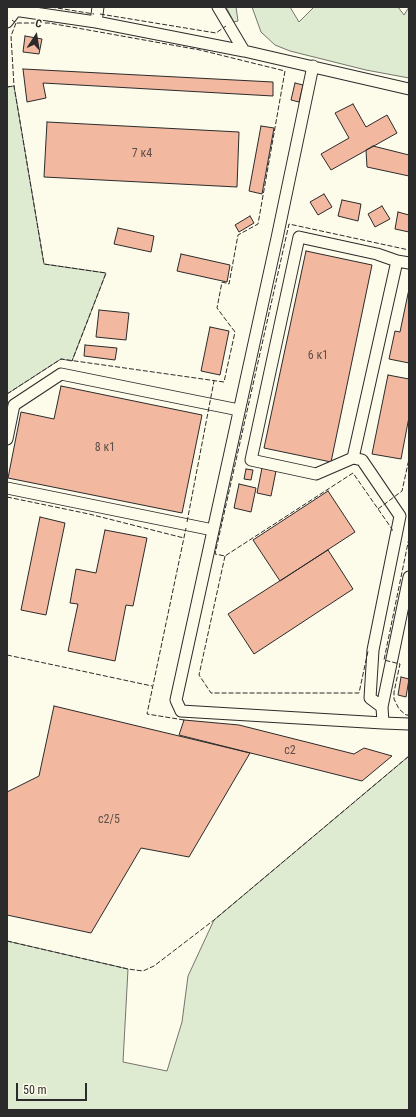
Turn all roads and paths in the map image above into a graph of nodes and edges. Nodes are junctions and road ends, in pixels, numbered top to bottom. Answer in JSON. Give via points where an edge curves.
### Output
{"nodes":[{"id":1,"x":98,"y":7,"type":"edge"},
{"id":2,"x":218,"y":7,"type":"edge"},
{"id":3,"x":12,"y":9,"type":"edge"},
{"id":4,"x":7,"y":22,"type":"edge"},
{"id":5,"x":96,"y":22,"type":"junction"},
{"id":6,"x":244,"y":51,"type":"junction"},
{"id":7,"x":313,"y":66,"type":"junction"},
{"id":8,"x":409,"y":89,"type":"edge"},
{"id":9,"x":397,"y":261,"type":"junction"},
{"id":10,"x":409,"y":263,"type":"edge"},
{"id":11,"x":239,"y":410,"type":"junction"},
{"id":12,"x":7,"y":439,"type":"edge"},
{"id":13,"x":353,"y":458,"type":"junction"},
{"id":14,"x":7,"y":488,"type":"edge"},
{"id":15,"x":213,"y":530,"type":"junction"},
{"id":16,"x":409,"y":577,"type":"edge"},
{"id":17,"x":382,"y":707,"type":"junction"},
{"id":18,"x":383,"y":723,"type":"junction"},
{"id":19,"x":409,"y":724,"type":"edge"}],
"edges":[{"from":1,"to":5,"type":"street"},
{"from":2,"to":6,"type":"street"},
{"from":3,"to":4,"type":"street"},
{"from":3,"to":5,"type":"street"},
{"from":5,"to":6,"type":"street"},
{"from":6,"to":7,"type":"street"},
{"from":7,"to":8,"type":"street"},
{"from":7,"to":11,"type":"street"},
{"from":9,"to":10,"type":"street"},
{"from":9,"to":13,"type":"street"},
{"from":9,"to":13,"type":"street","via":[[378,254],[299,237],[251,460],[316,474]]},
{"from":11,"to":12,"type":"street","via":[[61,374],[14,405]]},
{"from":11,"to":15,"type":"street"},
{"from":13,"to":17,"type":"street","via":[[362,460],[400,516],[373,650],[370,698]]},
{"from":14,"to":15,"type":"street"},
{"from":15,"to":18,"type":"street","via":[[176,700],[180,711]]},
{"from":16,"to":17,"type":"street"},
{"from":17,"to":18,"type":"street"},
{"from":18,"to":19,"type":"street"}]}
